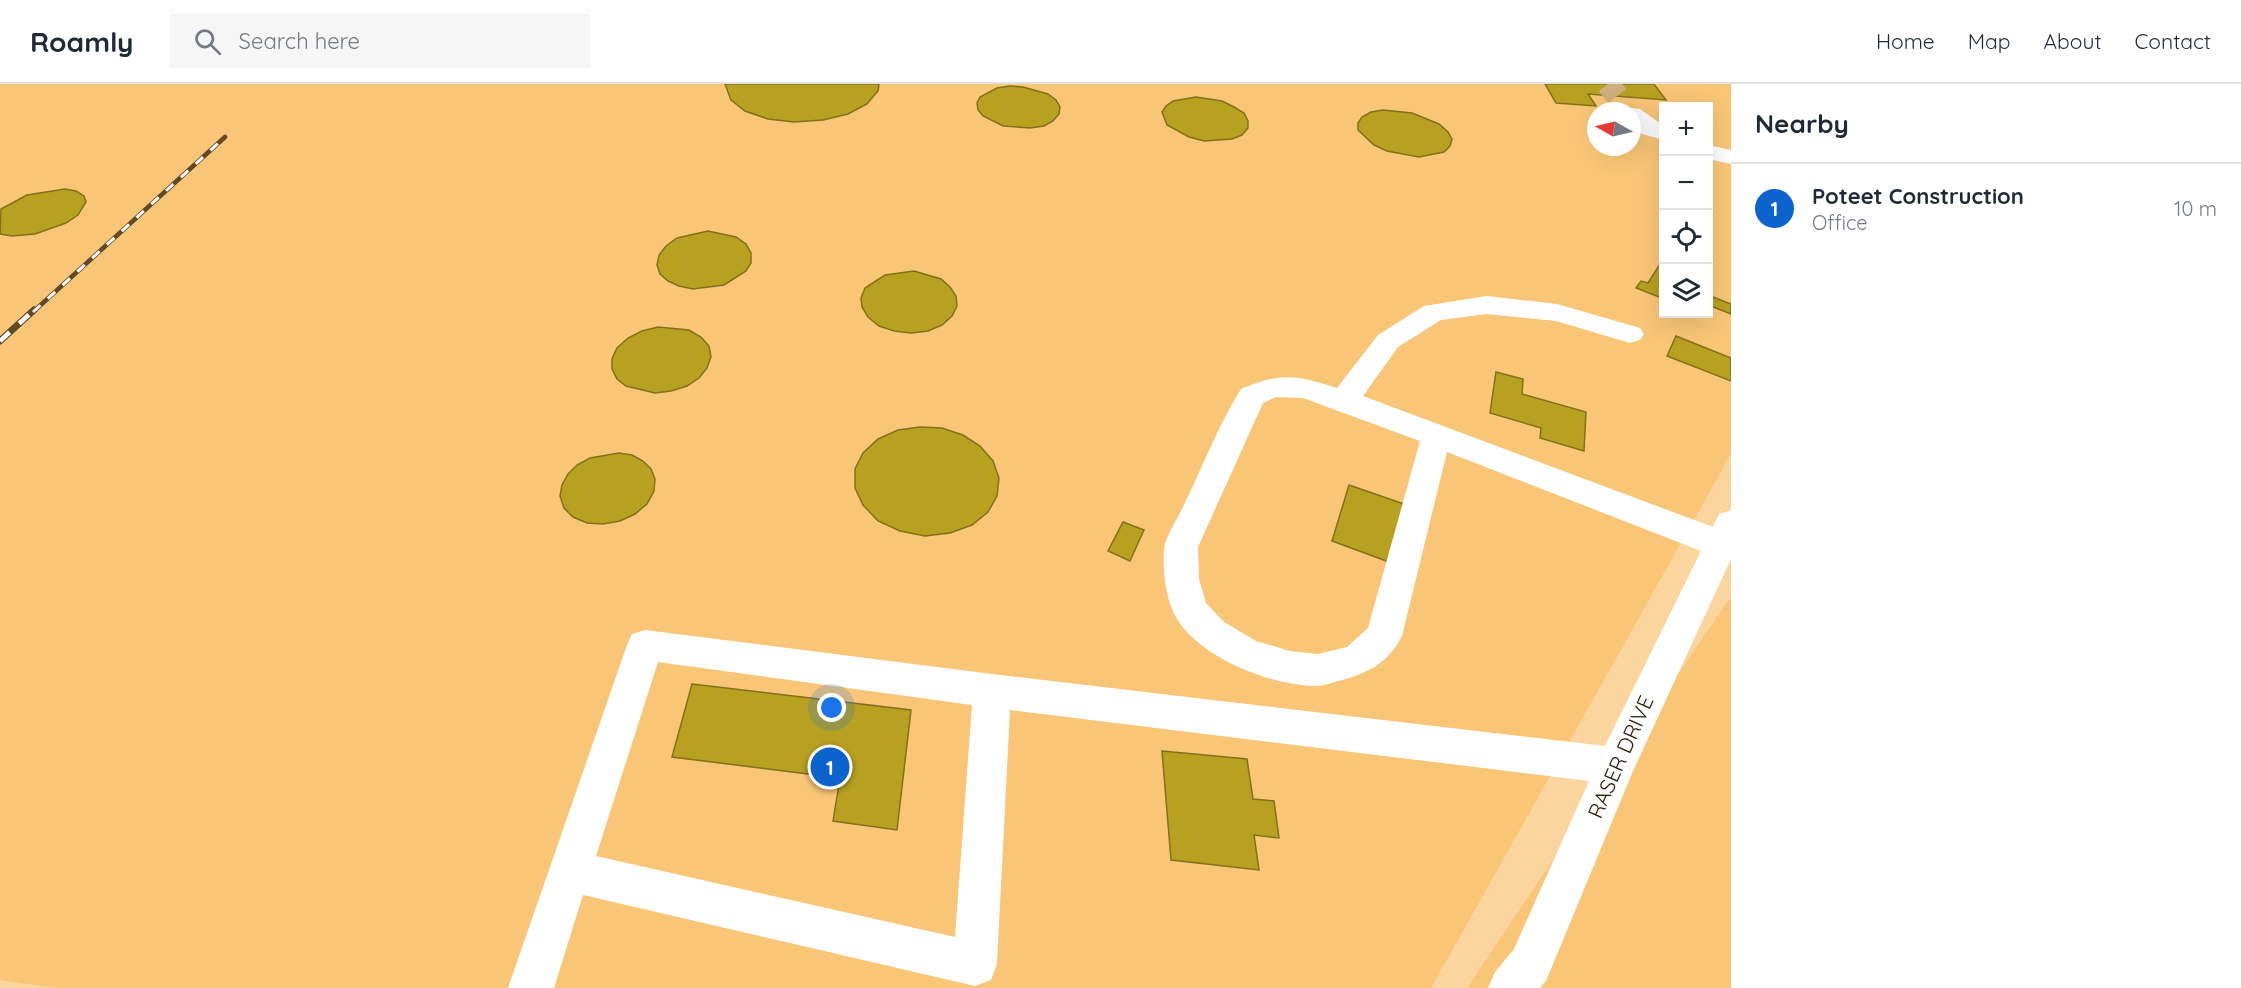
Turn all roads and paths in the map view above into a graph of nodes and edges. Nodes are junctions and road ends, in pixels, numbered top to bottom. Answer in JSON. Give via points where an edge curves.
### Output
{"nodes":[{"id":1,"x":1641,"y":121,"type":"tunnel mouth"},
{"id":2,"x":1659,"y":132,"type":"edge"},
{"id":3,"x":1630,"y":334,"type":"dead end"},
{"id":4,"x":1344,"y":400,"type":"junction"},
{"id":5,"x":1436,"y":436,"type":"junction"},
{"id":6,"x":1725,"y":534,"type":"edge"},
{"id":7,"x":993,"y":691,"type":"junction"},
{"id":8,"x":1616,"y":766,"type":"junction"},
{"id":9,"x":570,"y":872,"type":"junction"},
{"id":10,"x":531,"y":988,"type":"edge"},
{"id":11,"x":1511,"y":988,"type":"edge"}],
"edges":[{"from":1,"to":2,"type":"street"},
{"from":3,"to":4,"type":"street","via":[[1557,313],[1486,305],[1434,312],[1388,341]]},
{"from":4,"to":5,"type":"street"},
{"from":4,"to":5,"type":"street","via":[[1304,388],[1273,387],[1251,396],[1181,547],[1182,579],[1190,610],[1212,633],[1246,654],[1290,667],[1318,670],[1358,660],[1384,636]]},
{"from":5,"to":6,"type":"street"},
{"from":6,"to":8,"type":"street","name":"RASER DRIVE"},
{"from":7,"to":8,"type":"street"},
{"from":7,"to":9,"type":"street","via":[[645,645]]},
{"from":7,"to":9,"type":"street","via":[[975,964]]},
{"from":8,"to":11,"type":"street","name":"RASER DRIVE","via":[[1530,965]]},
{"from":9,"to":10,"type":"street"}]}
